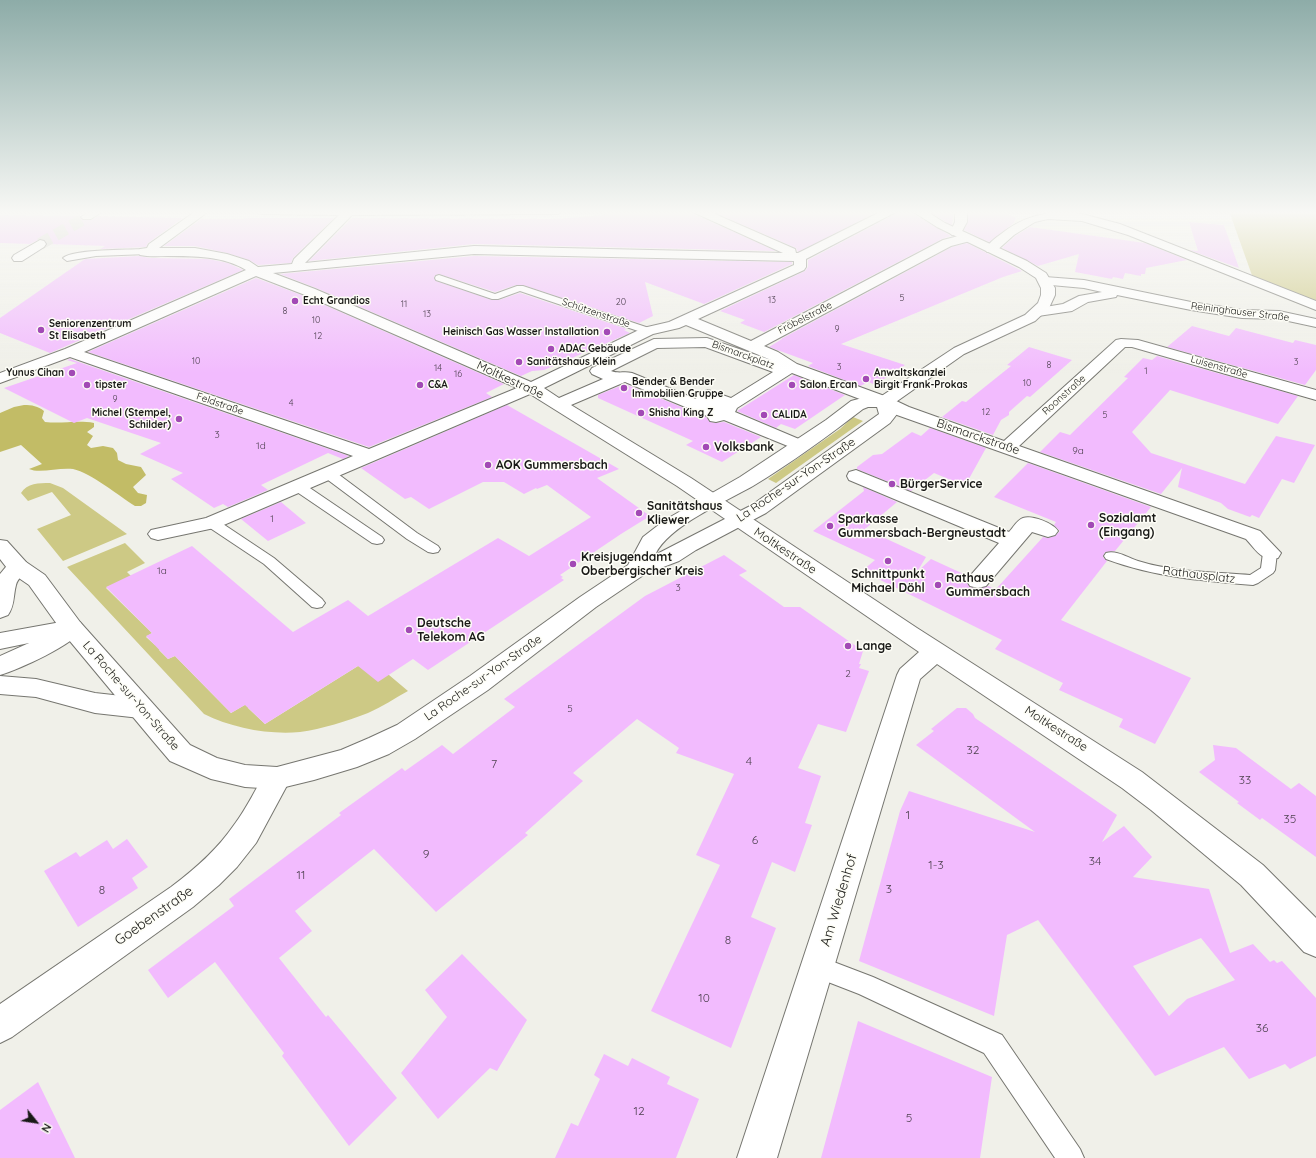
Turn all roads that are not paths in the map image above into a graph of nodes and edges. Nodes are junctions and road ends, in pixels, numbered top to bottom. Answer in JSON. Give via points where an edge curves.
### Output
{"nodes":[{"id":1,"x":247,"y":265,"type":"edge"},
{"id":2,"x":309,"y":265,"type":"edge"},
{"id":3,"x":800,"y":265,"type":"edge"},
{"id":4,"x":905,"y":265,"type":"edge"},
{"id":5,"x":1025,"y":265,"type":"edge"},
{"id":6,"x":1213,"y":265,"type":"edge"},
{"id":7,"x":298,"y":266,"type":"joint"},
{"id":8,"x":256,"y":271,"type":"junction"},
{"id":9,"x":439,"y":278,"type":"dead end"},
{"id":10,"x":1045,"y":281,"type":"junction"},
{"id":11,"x":1125,"y":293,"type":"junction"},
{"id":12,"x":1316,"y":306,"type":"edge"},
{"id":13,"x":1038,"y":312,"type":"junction"},
{"id":14,"x":1316,"y":314,"type":"edge"},
{"id":15,"x":1279,"y":315,"type":"junction"},
{"id":16,"x":685,"y":320,"type":"junction"},
{"id":17,"x":1316,"y":323,"type":"edge"},
{"id":18,"x":648,"y":331,"type":"junction"},
{"id":19,"x":1120,"y":343,"type":"joint"},
{"id":20,"x":752,"y":346,"type":"junction"},
{"id":21,"x":70,"y":352,"type":"junction"},
{"id":22,"x":773,"y":362,"type":"junction"},
{"id":23,"x":0,"y":378,"type":"edge"},
{"id":24,"x":617,"y":379,"type":"junction"},
{"id":25,"x":532,"y":388,"type":"junction"},
{"id":26,"x":1316,"y":395,"type":"edge"},
{"id":27,"x":884,"y":402,"type":"junction"},
{"id":28,"x":558,"y":404,"type":"junction"},
{"id":29,"x":723,"y":413,"type":"junction"},
{"id":30,"x":800,"y":446,"type":"junction"},
{"id":31,"x":1007,"y":447,"type":"junction"},
{"id":32,"x":370,"y":456,"type":"junction"},
{"id":33,"x":329,"y":474,"type":"junction"},
{"id":34,"x":856,"y":476,"type":"dead end"},
{"id":35,"x":299,"y":487,"type":"junction"},
{"id":36,"x":712,"y":501,"type":"junction"},
{"id":37,"x":740,"y":520,"type":"junction"},
{"id":38,"x":212,"y":523,"type":"junction"},
{"id":39,"x":1048,"y":531,"type":"dead end"},
{"id":40,"x":158,"y":534,"type":"dead end"},
{"id":41,"x":377,"y":540,"type":"dead end"},
{"id":42,"x":1012,"y":541,"type":"junction"},
{"id":43,"x":1,"y":547,"type":"edge"},
{"id":44,"x":433,"y":549,"type":"dead end"},
{"id":45,"x":1270,"y":552,"type":"joint"},
{"id":46,"x":1111,"y":556,"type":"dead end"},
{"id":47,"x":18,"y":567,"type":"junction"},
{"id":48,"x":638,"y":569,"type":"junction"},
{"id":49,"x":978,"y":581,"type":"dead end"},
{"id":50,"x":317,"y":603,"type":"dead end"},
{"id":51,"x":0,"y":610,"type":"edge"},
{"id":52,"x":72,"y":628,"type":"junction"},
{"id":53,"x":0,"y":641,"type":"edge"},
{"id":54,"x":935,"y":651,"type":"junction"},
{"id":55,"x":0,"y":666,"type":"edge"},
{"id":56,"x":0,"y":686,"type":"edge"},
{"id":57,"x":140,"y":708,"type":"junction"},
{"id":58,"x":277,"y":778,"type":"junction"},
{"id":59,"x":1316,"y":941,"type":"edge"},
{"id":60,"x":818,"y":968,"type":"junction"},
{"id":61,"x":0,"y":1025,"type":"edge"},
{"id":62,"x":757,"y":1158,"type":"edge"},
{"id":63,"x":1071,"y":1158,"type":"edge"}],
"edges":[{"from":1,"to":8,"type":"street","name":"Moltkestraße"},
{"from":2,"to":7,"type":"street"},
{"from":3,"to":16,"type":"street","name":"Schützenstraße"},
{"from":4,"to":20,"type":"street","name":"Fröbelstraße"},
{"from":5,"to":10,"type":"street"},
{"from":6,"to":12,"type":"street"},
{"from":7,"to":8,"type":"street"},
{"from":8,"to":21,"type":"street"},
{"from":8,"to":25,"type":"street","name":"Moltkestraße"},
{"from":9,"to":18,"type":"lane","name":"Schützenstraße","via":[[495,297],[520,288]]},
{"from":10,"to":11,"type":"street","name":"Reininghauser Straße","via":[[1084,284]]},
{"from":10,"to":13,"type":"street","via":[[1048,295]]},
{"from":11,"to":13,"type":"street","via":[[1095,296],[1067,308]]},
{"from":11,"to":15,"type":"street","name":"Reininghauser Straße","via":[[1242,314]]},
{"from":13,"to":27,"type":"street","via":[[959,351]]},
{"from":14,"to":15,"type":"street"},
{"from":15,"to":17,"type":"street","name":"Reininghauser Straße"},
{"from":16,"to":18,"type":"street","name":"Schützenstraße"},
{"from":16,"to":20,"type":"street","name":"Bismarckstraße"},
{"from":18,"to":25,"type":"street","name":"Schützenstraße"},
{"from":19,"to":26,"type":"street","name":"Luisenstraße","via":[[1133,343]]},
{"from":19,"to":31,"type":"street","name":"Roonstraße"},
{"from":20,"to":22,"type":"street","name":"Bismarckstraße"},
{"from":21,"to":23,"type":"street"},
{"from":21,"to":32,"type":"street","name":"Feldstraße"},
{"from":22,"to":24,"type":"street","name":"Bismarckplatz","via":[[707,342],[654,344],[598,371]]},
{"from":22,"to":27,"type":"street","name":"Bismarckstraße"},
{"from":22,"to":29,"type":"street","name":"Bismarckplatz","via":[[785,371],[732,404],[708,395],[702,398],[729,408]]},
{"from":24,"to":28,"type":"street","name":"Bismarckplatz"},
{"from":24,"to":29,"type":"street","name":"Bismarckplatz","via":[[626,376],[714,413],[716,417]]},
{"from":25,"to":28,"type":"street","name":"Moltkestraße"},
{"from":25,"to":32,"type":"street"},
{"from":27,"to":30,"type":"street","via":[[857,405]]},
{"from":27,"to":31,"type":"street","name":"Bismarckstraße"},
{"from":27,"to":37,"type":"street","name":"La Roche-sur-Yon-Straße","via":[[888,414],[884,419]]},
{"from":28,"to":36,"type":"street","name":"Moltkestraße"},
{"from":29,"to":30,"type":"street","name":"Bismarckplatz"},
{"from":30,"to":36,"type":"street"},
{"from":31,"to":45,"type":"street","name":"Bismarckstraße","via":[[1254,535]]},
{"from":32,"to":33,"type":"street"},
{"from":33,"to":35,"type":"street"},
{"from":33,"to":44,"type":"lane"},
{"from":34,"to":42,"type":"street"},
{"from":35,"to":38,"type":"street"},
{"from":35,"to":41,"type":"lane"},
{"from":36,"to":37,"type":"street","name":"Moltkestraße"},
{"from":36,"to":48,"type":"street","via":[[672,524],[650,542]]},
{"from":37,"to":48,"type":"street","name":"La Roche-sur-Yon-Straße","via":[[672,556]]},
{"from":37,"to":54,"type":"street","name":"Moltkestraße"},
{"from":38,"to":40,"type":"street"},
{"from":38,"to":50,"type":"lane","via":[[269,561]]},
{"from":39,"to":42,"type":"street","via":[[1028,523]]},
{"from":42,"to":49,"type":"street"},
{"from":43,"to":47,"type":"street","name":"La Roche-sur-Yon-Straße"},
{"from":45,"to":46,"type":"lane","name":"Rathausplatz","via":[[1268,570],[1253,580],[1168,572],[1135,565]]},
{"from":47,"to":51,"type":"street","via":[[5,582]]},
{"from":47,"to":52,"type":"street","name":"La Roche-sur-Yon-Straße","via":[[37,580]]},
{"from":48,"to":58,"type":"street","name":"La Roche-sur-Yon-Straße","via":[[588,602],[479,684],[406,732],[347,760]]},
{"from":52,"to":53,"type":"street"},
{"from":52,"to":55,"type":"street","via":[[40,648]]},
{"from":52,"to":57,"type":"street","name":"La Roche-sur-Yon-Straße"},
{"from":54,"to":59,"type":"street","name":"Moltkestraße","via":[[1085,748],[1161,802],[1252,875]]},
{"from":54,"to":60,"type":"street","name":"Am Wiedenhof","via":[[909,675]]},
{"from":56,"to":57,"type":"street","via":[[36,688],[95,702]]},
{"from":57,"to":58,"type":"street","name":"La Roche-sur-Yon-Straße","via":[[180,753],[195,761],[211,768],[245,776]]},
{"from":58,"to":61,"type":"street","name":"Goebenstraße","via":[[249,828],[233,851],[209,876]]},
{"from":60,"to":62,"type":"street","name":"Am Wiedenhof"},
{"from":60,"to":63,"type":"lane","via":[[865,984],[993,1044]]}]}
